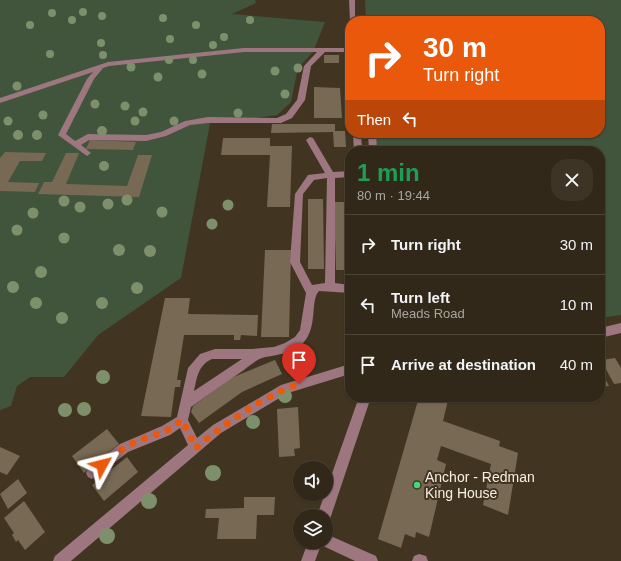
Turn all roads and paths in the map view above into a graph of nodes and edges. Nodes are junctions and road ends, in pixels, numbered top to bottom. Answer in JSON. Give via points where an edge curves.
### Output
{"nodes":[{"id":1,"x":352,"y":0,"type":"edge"},
{"id":2,"x":352,"y":16,"type":"edge"},
{"id":3,"x":323,"y":50,"type":"junction"},
{"id":4,"x":345,"y":50,"type":"edge"},
{"id":5,"x":100,"y":67,"type":"junction"},
{"id":6,"x":0,"y":101,"type":"edge"},
{"id":7,"x":310,"y":140,"type":"dead end"},
{"id":8,"x":76,"y":144,"type":"junction"},
{"id":9,"x":87,"y":153,"type":"dead end"},
{"id":10,"x":345,"y":174,"type":"edge"},
{"id":11,"x":331,"y":175,"type":"junction"},
{"id":12,"x":330,"y":288,"type":"junction"},
{"id":13,"x":345,"y":288,"type":"edge"},
{"id":14,"x":311,"y":293,"type":"junction"},
{"id":15,"x":621,"y":328,"type":"edge"},
{"id":16,"x":605,"y":332,"type":"edge"},
{"id":17,"x":258,"y":354,"type":"junction"},
{"id":18,"x":345,"y":371,"type":"edge"},
{"id":19,"x":363,"y":402,"type":"edge"},
{"id":20,"x":185,"y":404,"type":"junction"},
{"id":21,"x":182,"y":420,"type":"junction"},
{"id":22,"x":196,"y":448,"type":"junction"},
{"id":23,"x":92,"y":473,"type":"dead end"},
{"id":24,"x":326,"y":509,"type":"edge"},
{"id":25,"x":333,"y":544,"type":"edge"},
{"id":26,"x":312,"y":549,"type":"edge"},
{"id":27,"x":60,"y":561,"type":"edge"},
{"id":28,"x":308,"y":561,"type":"edge"},
{"id":29,"x":371,"y":561,"type":"edge"}],
"edges":[{"from":1,"to":2,"type":"street"},
{"from":3,"to":4,"type":"street"},
{"from":3,"to":5,"type":"street","via":[[244,50],[108,64]]},
{"from":3,"to":8,"type":"street","via":[[308,66],[301,100],[289,116],[278,121],[202,121],[188,123],[146,138],[88,137]]},
{"from":5,"to":6,"type":"street"},
{"from":5,"to":8,"type":"street","via":[[91,79],[62,135]]},
{"from":7,"to":11,"type":"street"},
{"from":8,"to":9,"type":"street"},
{"from":10,"to":11,"type":"street"},
{"from":11,"to":12,"type":"street"},
{"from":11,"to":14,"type":"street","via":[[311,177],[299,194],[295,262]]},
{"from":12,"to":13,"type":"street"},
{"from":12,"to":14,"type":"street","via":[[316,288]]},
{"from":14,"to":17,"type":"street","via":[[308,301],[310,319],[300,340],[275,352]]},
{"from":15,"to":16,"type":"street"},
{"from":17,"to":20,"type":"street"},
{"from":17,"to":20,"type":"street","via":[[208,355],[199,361],[194,368]]},
{"from":18,"to":22,"type":"street","via":[[284,389],[217,430]]},
{"from":19,"to":24,"type":"street"},
{"from":20,"to":21,"type":"street"},
{"from":21,"to":22,"type":"street"},
{"from":21,"to":23,"type":"street","via":[[166,431],[124,448]]},
{"from":22,"to":27,"type":"street"},
{"from":25,"to":29,"type":"street"},
{"from":26,"to":28,"type":"street"}]}
